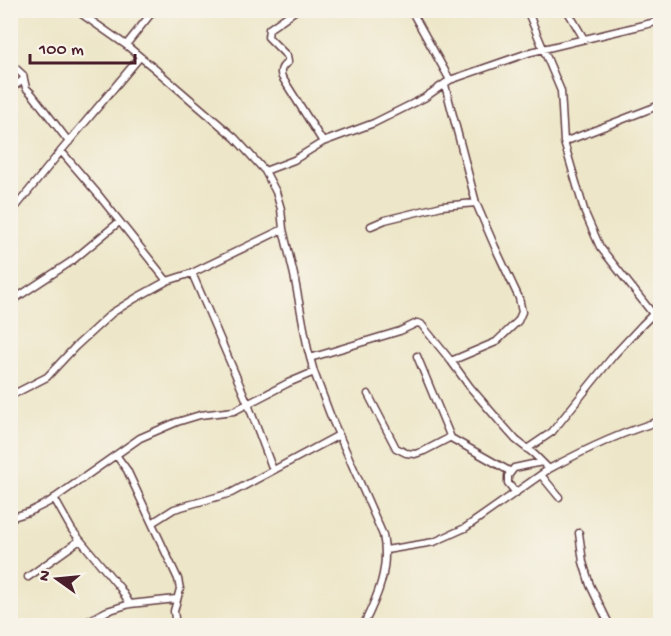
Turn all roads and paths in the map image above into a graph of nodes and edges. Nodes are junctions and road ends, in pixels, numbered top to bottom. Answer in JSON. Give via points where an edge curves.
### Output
{"nodes":[{"id":1,"x":76,"y":10,"type":"edge"},
{"id":2,"x":154,"y":10,"type":"edge"},
{"id":3,"x":296,"y":10,"type":"edge"},
{"id":4,"x":411,"y":10,"type":"edge"},
{"id":5,"x":527,"y":10,"type":"edge"},
{"id":6,"x":567,"y":10,"type":"edge"},
{"id":7,"x":660,"y":21,"type":"edge"},
{"id":8,"x":584,"y":39,"type":"junction"},
{"id":9,"x":126,"y":45,"type":"junction"},
{"id":10,"x":542,"y":49,"type":"junction"},
{"id":11,"x":140,"y":57,"type":"junction"},
{"id":12,"x":10,"y":63,"type":"edge"},
{"id":13,"x":23,"y":80,"type":"junction"},
{"id":14,"x":448,"y":82,"type":"junction"},
{"id":15,"x":10,"y":89,"type":"edge"},
{"id":16,"x":660,"y":105,"type":"edge"},
{"id":17,"x":69,"y":142,"type":"junction"},
{"id":18,"x":323,"y":142,"type":"junction"},
{"id":19,"x":564,"y":142,"type":"junction"},
{"id":20,"x":61,"y":151,"type":"junction"},
{"id":21,"x":265,"y":171,"type":"junction"},
{"id":22,"x":476,"y":203,"type":"junction"},
{"id":23,"x":10,"y":214,"type":"edge"},
{"id":24,"x":119,"y":222,"type":"junction"},
{"id":25,"x":370,"y":226,"type":"dead end"},
{"id":26,"x":283,"y":229,"type":"junction"},
{"id":27,"x":192,"y":273,"type":"junction"},
{"id":28,"x":167,"y":281,"type":"junction"},
{"id":29,"x":10,"y":302,"type":"edge"},
{"id":30,"x":660,"y":309,"type":"edge"},
{"id":31,"x":653,"y":314,"type":"junction"},
{"id":32,"x":417,"y":356,"type":"dead end"},
{"id":33,"x":310,"y":358,"type":"junction"},
{"id":34,"x":452,"y":361,"type":"junction"},
{"id":35,"x":315,"y":372,"type":"junction"},
{"id":36,"x":368,"y":394,"type":"dead end"},
{"id":37,"x":10,"y":396,"type":"edge"},
{"id":38,"x":248,"y":404,"type":"junction"},
{"id":39,"x":660,"y":421,"type":"edge"},
{"id":40,"x":339,"y":435,"type":"junction"},
{"id":41,"x":451,"y":438,"type":"junction"},
{"id":42,"x":527,"y":449,"type":"junction"},
{"id":43,"x":116,"y":455,"type":"junction"},
{"id":44,"x":542,"y":462,"type":"junction"},
{"id":45,"x":549,"y":469,"type":"junction"},
{"id":46,"x":273,"y":470,"type":"junction"},
{"id":47,"x":511,"y":472,"type":"junction"},
{"id":48,"x":541,"y":475,"type":"junction"},
{"id":49,"x":516,"y":493,"type":"junction"},
{"id":50,"x":559,"y":497,"type":"dead end"},
{"id":51,"x":54,"y":498,"type":"junction"},
{"id":52,"x":10,"y":518,"type":"edge"},
{"id":53,"x":152,"y":523,"type":"junction"},
{"id":54,"x":579,"y":533,"type":"dead end"},
{"id":55,"x":80,"y":540,"type":"junction"},
{"id":56,"x":386,"y":550,"type":"junction"},
{"id":57,"x":28,"y":577,"type":"dead end"},
{"id":58,"x":176,"y":599,"type":"junction"},
{"id":59,"x":130,"y":604,"type":"junction"},
{"id":60,"x":78,"y":626,"type":"edge"},
{"id":61,"x":176,"y":626,"type":"edge"},
{"id":62,"x":363,"y":626,"type":"edge"},
{"id":63,"x":610,"y":626,"type":"edge"}],
"edges":[{"from":1,"to":9,"type":"street"},
{"from":2,"to":9,"type":"street"},
{"from":3,"to":18,"type":"street","via":[[269,29],[268,37],[287,56],[282,77]]},
{"from":4,"to":14,"type":"street"},
{"from":5,"to":10,"type":"street"},
{"from":6,"to":8,"type":"street"},
{"from":7,"to":8,"type":"street"},
{"from":8,"to":10,"type":"street"},
{"from":9,"to":11,"type":"street"},
{"from":10,"to":14,"type":"street"},
{"from":10,"to":19,"type":"street","via":[[561,91]]},
{"from":11,"to":17,"type":"street"},
{"from":11,"to":21,"type":"street","via":[[235,138]]},
{"from":12,"to":13,"type":"street"},
{"from":13,"to":15,"type":"street"},
{"from":13,"to":17,"type":"street"},
{"from":14,"to":18,"type":"street","via":[[374,123]]},
{"from":14,"to":22,"type":"street"},
{"from":16,"to":19,"type":"street"},
{"from":17,"to":20,"type":"street"},
{"from":18,"to":21,"type":"street","via":[[294,160]]},
{"from":19,"to":31,"type":"street","via":[[585,213],[600,247]]},
{"from":20,"to":23,"type":"street"},
{"from":20,"to":24,"type":"street"},
{"from":21,"to":26,"type":"street","via":[[276,192]]},
{"from":22,"to":25,"type":"street","via":[[442,206]]},
{"from":22,"to":34,"type":"street","via":[[522,312],[496,342]]},
{"from":24,"to":28,"type":"street"},
{"from":24,"to":29,"type":"street","via":[[72,261]]},
{"from":26,"to":27,"type":"street"},
{"from":26,"to":33,"type":"street"},
{"from":27,"to":28,"type":"street"},
{"from":27,"to":38,"type":"street"},
{"from":28,"to":37,"type":"street","via":[[112,313],[47,377]]},
{"from":30,"to":31,"type":"street"},
{"from":31,"to":42,"type":"street","via":[[552,432]]},
{"from":32,"to":41,"type":"street"},
{"from":33,"to":34,"type":"street","via":[[421,324]]},
{"from":33,"to":35,"type":"street"},
{"from":34,"to":42,"type":"street","via":[[470,387]]},
{"from":35,"to":38,"type":"street"},
{"from":35,"to":40,"type":"street"},
{"from":36,"to":41,"type":"street","via":[[396,448],[415,454]]},
{"from":38,"to":43,"type":"street","via":[[234,411],[177,422],[140,438]]},
{"from":38,"to":46,"type":"street"},
{"from":39,"to":45,"type":"street"},
{"from":40,"to":46,"type":"street"},
{"from":40,"to":56,"type":"street","via":[[384,535]]},
{"from":41,"to":47,"type":"street"},
{"from":42,"to":44,"type":"street"},
{"from":43,"to":51,"type":"street"},
{"from":43,"to":53,"type":"street"},
{"from":44,"to":45,"type":"street"},
{"from":44,"to":47,"type":"street"},
{"from":45,"to":48,"type":"street"},
{"from":46,"to":53,"type":"street","via":[[231,493],[174,509]]},
{"from":47,"to":49,"type":"street","via":[[508,483]]},
{"from":48,"to":49,"type":"street"},
{"from":48,"to":50,"type":"street"},
{"from":49,"to":56,"type":"street","via":[[465,528],[434,542]]},
{"from":51,"to":52,"type":"street"},
{"from":51,"to":55,"type":"street"},
{"from":53,"to":58,"type":"street","via":[[178,579],[180,590]]},
{"from":54,"to":63,"type":"street","via":[[590,585]]},
{"from":55,"to":57,"type":"street"},
{"from":55,"to":59,"type":"street"},
{"from":56,"to":62,"type":"street","via":[[376,598]]},
{"from":58,"to":59,"type":"street"},
{"from":58,"to":61,"type":"street"},
{"from":59,"to":60,"type":"street"}]}
